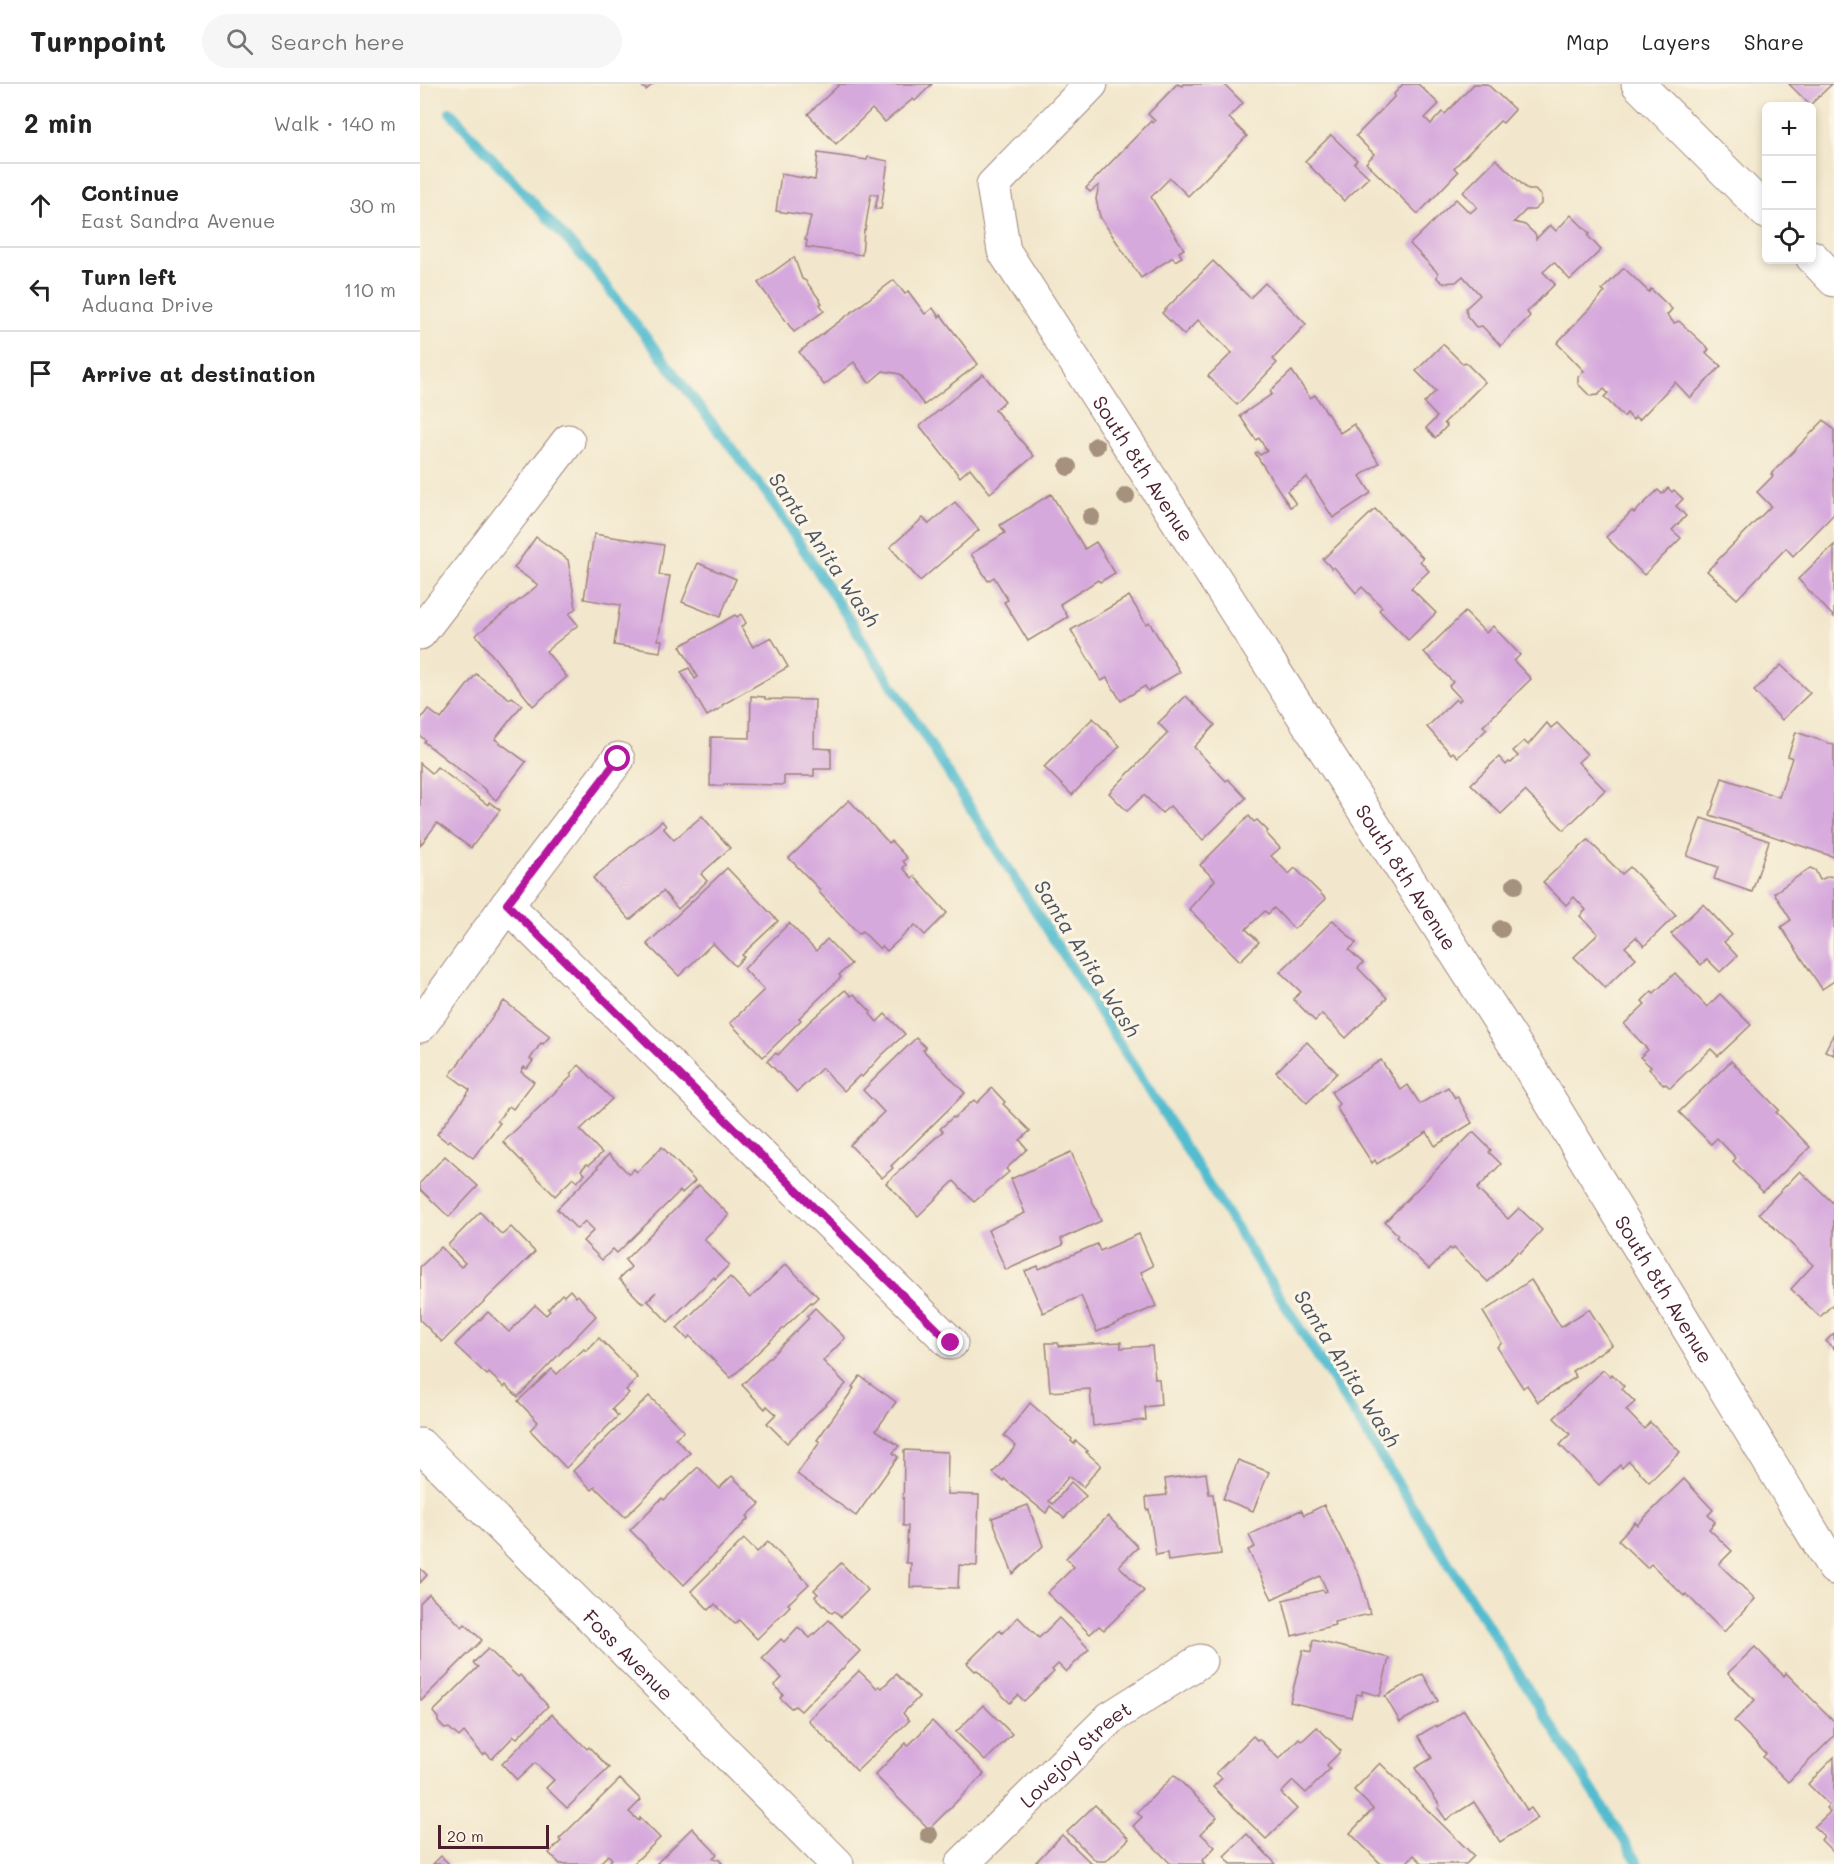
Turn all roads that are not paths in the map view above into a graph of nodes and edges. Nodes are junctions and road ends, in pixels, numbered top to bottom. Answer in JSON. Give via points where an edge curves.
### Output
{"nodes":[{"id":1,"x":1091,"y":84,"type":"edge"},
{"id":2,"x":1638,"y":84,"type":"edge"},
{"id":3,"x":1765,"y":210,"type":"edge"},
{"id":4,"x":1816,"y":261,"type":"edge"},
{"id":5,"x":1834,"y":280,"type":"edge"},
{"id":6,"x":568,"y":441,"type":"dead end"},
{"id":7,"x":420,"y":633,"type":"edge"},
{"id":8,"x":618,"y":759,"type":"dead end"},
{"id":9,"x":507,"y":904,"type":"junction"},
{"id":10,"x":420,"y":1026,"type":"edge"},
{"id":11,"x":951,"y":1343,"type":"dead end"},
{"id":12,"x":420,"y":1445,"type":"edge"},
{"id":13,"x":1834,"y":1568,"type":"edge"},
{"id":14,"x":1200,"y":1661,"type":"dead end"},
{"id":15,"x":837,"y":1864,"type":"edge"},
{"id":16,"x":962,"y":1864,"type":"edge"}],
"edges":[{"from":1,"to":13,"type":"street","name":"South 8th Avenue","via":[[993,185],[1004,251],[1535,1076]]},
{"from":2,"to":3,"type":"street"},
{"from":4,"to":5,"type":"street"},
{"from":6,"to":7,"type":"street"},
{"from":8,"to":9,"type":"street"},
{"from":9,"to":10,"type":"street"},
{"from":9,"to":11,"type":"street"},
{"from":12,"to":15,"type":"street","name":"Foss Avenue"},
{"from":14,"to":16,"type":"street","name":"Lovejoy Street","via":[[1110,1718]]}]}
